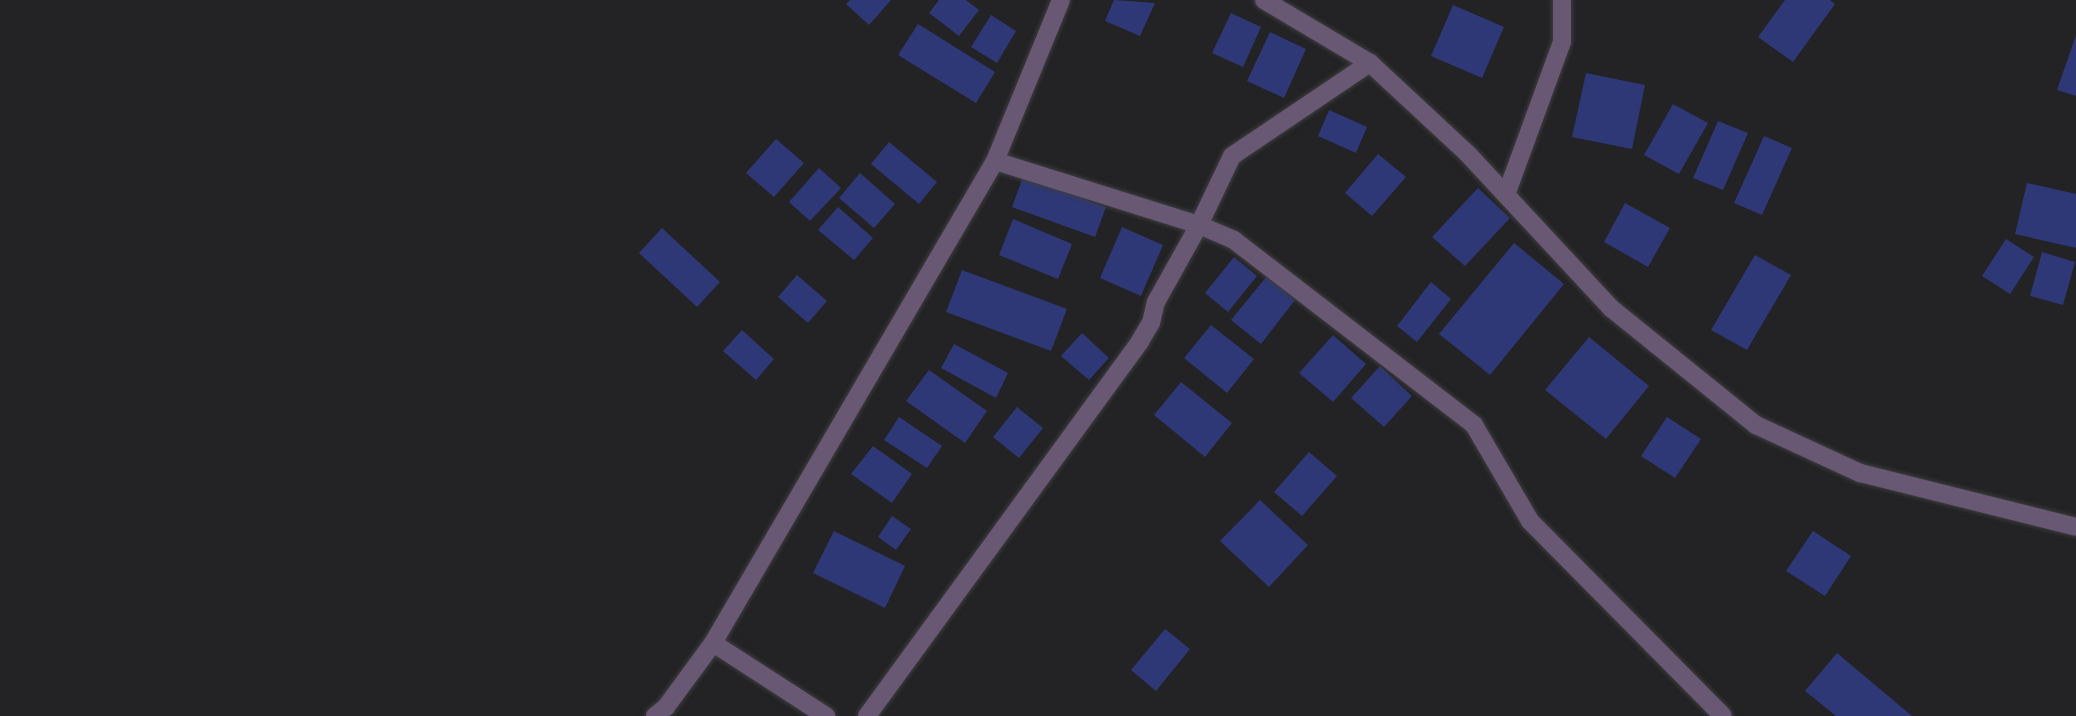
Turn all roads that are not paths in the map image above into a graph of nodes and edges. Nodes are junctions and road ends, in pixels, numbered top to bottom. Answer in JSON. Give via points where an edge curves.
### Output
{"nodes":[{"id":1,"x":1061,"y":0,"type":"edge"},
{"id":2,"x":1264,"y":0,"type":"edge"},
{"id":3,"x":1562,"y":0,"type":"edge"},
{"id":4,"x":1370,"y":62,"type":"junction"},
{"id":5,"x":995,"y":161,"type":"junction"},
{"id":6,"x":1506,"y":195,"type":"junction"},
{"id":7,"x":1199,"y":225,"type":"junction"},
{"id":8,"x":2076,"y":527,"type":"edge"},
{"id":9,"x":713,"y":643,"type":"junction"},
{"id":10,"x":655,"y":716,"type":"edge"},
{"id":11,"x":826,"y":716,"type":"edge"},
{"id":12,"x":867,"y":716,"type":"edge"},
{"id":13,"x":1723,"y":716,"type":"edge"}],
"edges":[{"from":1,"to":5,"type":"street"},
{"from":2,"to":4,"type":"street"},
{"from":3,"to":6,"type":"street","via":[[1562,42]]},
{"from":4,"to":6,"type":"street"},
{"from":4,"to":7,"type":"street","via":[[1232,156]]},
{"from":5,"to":7,"type":"street"},
{"from":5,"to":9,"type":"street"},
{"from":6,"to":8,"type":"street","via":[[1612,309],[1756,425],[1860,472]]},
{"from":7,"to":12,"type":"street","via":[[1174,265],[1140,341]]},
{"from":7,"to":13,"type":"street","via":[[1234,240],[1474,425],[1530,521]]},
{"from":9,"to":10,"type":"street"},
{"from":9,"to":11,"type":"street"}]}
